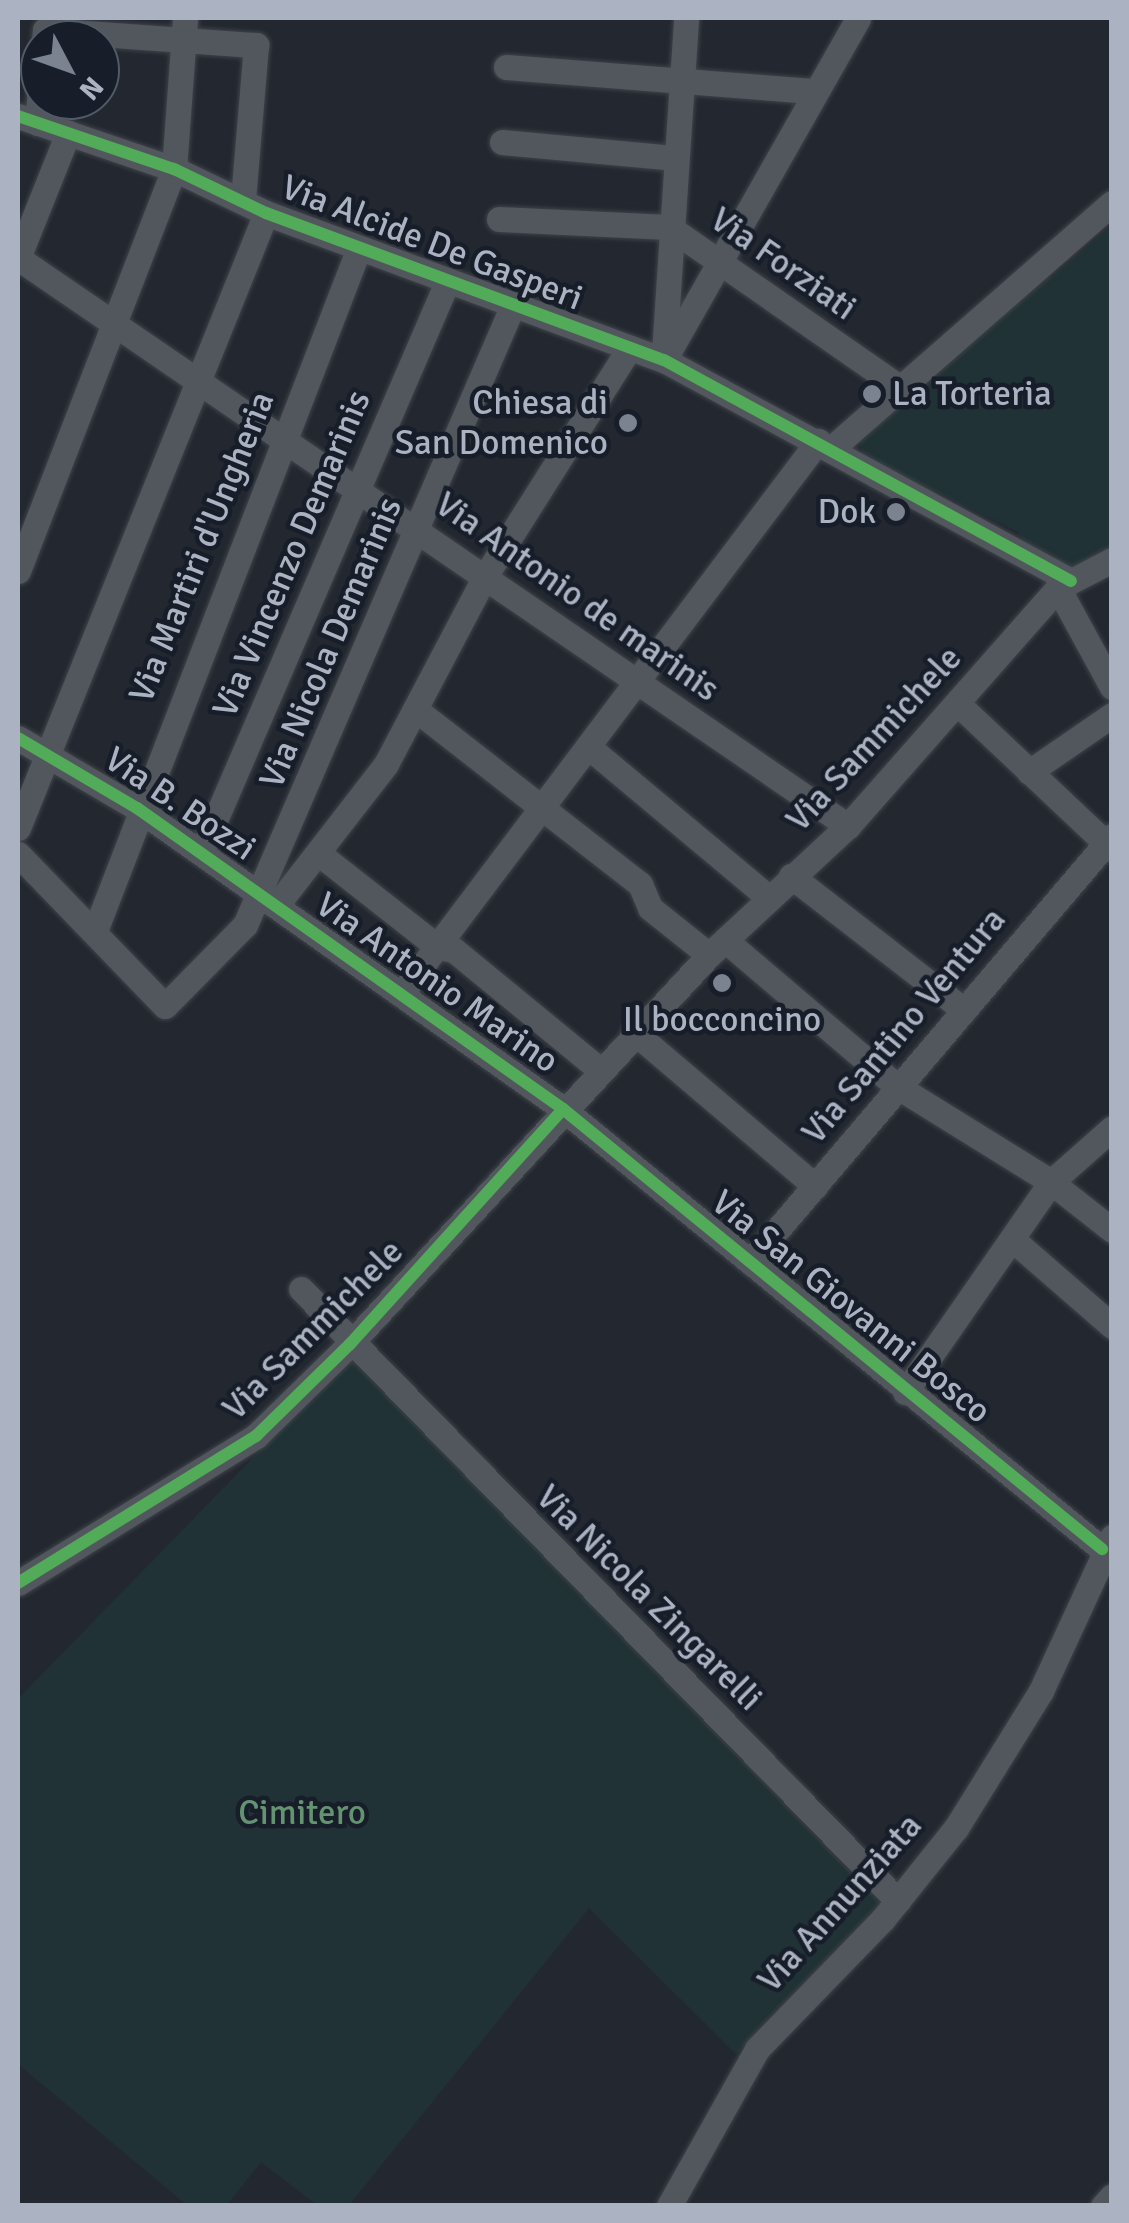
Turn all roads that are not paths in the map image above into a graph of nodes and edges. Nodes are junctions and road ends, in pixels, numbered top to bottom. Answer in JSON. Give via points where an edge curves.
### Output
{"nodes":[{"id":1,"x":686,"y":18,"type":"edge"},
{"id":2,"x":858,"y":18,"type":"edge"},
{"id":3,"x":184,"y":28,"type":"edge"},
{"id":4,"x":120,"y":29,"type":"edge"},
{"id":5,"x":506,"y":68,"type":"dead end"},
{"id":6,"x":681,"y":81,"type":"junction"},
{"id":7,"x":812,"y":90,"type":"junction"},
{"id":8,"x":30,"y":120,"type":"edge"},
{"id":9,"x":68,"y":134,"type":"junction"},
{"id":10,"x":502,"y":142,"type":"dead end"},
{"id":11,"x":673,"y":158,"type":"junction"},
{"id":12,"x":174,"y":169,"type":"junction"},
{"id":13,"x":242,"y":200,"type":"junction"},
{"id":14,"x":1112,"y":203,"type":"edge"},
{"id":15,"x":266,"y":214,"type":"junction"},
{"id":16,"x":500,"y":219,"type":"dead end"},
{"id":17,"x":668,"y":227,"type":"junction"},
{"id":18,"x":360,"y":248,"type":"junction"},
{"id":19,"x":18,"y":258,"type":"edge"},
{"id":20,"x":716,"y":262,"type":"junction"},
{"id":21,"x":447,"y":282,"type":"junction"},
{"id":22,"x":512,"y":307,"type":"junction"},
{"id":23,"x":114,"y":323,"type":"junction"},
{"id":24,"x":628,"y":350,"type":"junction"},
{"id":25,"x":664,"y":360,"type":"junction"},
{"id":26,"x":197,"y":381,"type":"junction"},
{"id":27,"x":898,"y":386,"type":"junction"},
{"id":28,"x":282,"y":439,"type":"junction"},
{"id":29,"x":825,"y":444,"type":"junction"},
{"id":30,"x":357,"y":490,"type":"junction"},
{"id":31,"x":28,"y":517,"type":"edge"},
{"id":32,"x":417,"y":530,"type":"junction"},
{"id":33,"x":1112,"y":560,"type":"edge"},
{"id":34,"x":18,"y":571,"type":"edge"},
{"id":35,"x":484,"y":578,"type":"junction"},
{"id":36,"x":1065,"y":585,"type":"junction"},
{"id":37,"x":1108,"y":675,"type":"edge"},
{"id":38,"x":640,"y":684,"type":"junction"},
{"id":39,"x":957,"y":704,"type":"junction"},
{"id":40,"x":415,"y":710,"type":"junction"},
{"id":41,"x":1112,"y":716,"type":"edge"},
{"id":42,"x":18,"y":738,"type":"edge"},
{"id":43,"x":591,"y":749,"type":"junction"},
{"id":44,"x":49,"y":754,"type":"junction"},
{"id":45,"x":1029,"y":772,"type":"junction"},
{"id":46,"x":138,"y":808,"type":"junction"},
{"id":47,"x":545,"y":811,"type":"junction"},
{"id":48,"x":848,"y":826,"type":"junction"},
{"id":49,"x":18,"y":828,"type":"edge"},
{"id":50,"x":1110,"y":843,"type":"edge"},
{"id":51,"x":318,"y":852,"type":"junction"},
{"id":52,"x":201,"y":853,"type":"junction"},
{"id":53,"x":18,"y":854,"type":"edge"},
{"id":54,"x":792,"y":876,"type":"junction"},
{"id":55,"x":769,"y":898,"type":"junction"},
{"id":56,"x":269,"y":901,"type":"junction"},
{"id":57,"x":95,"y":931,"type":"junction"},
{"id":58,"x":438,"y":946,"type":"junction"},
{"id":59,"x":717,"y":948,"type":"junction"},
{"id":60,"x":401,"y":994,"type":"junction"},
{"id":61,"x":964,"y":1010,"type":"junction"},
{"id":62,"x":634,"y":1032,"type":"junction"},
{"id":63,"x":600,"y":1070,"type":"junction"},
{"id":64,"x":898,"y":1087,"type":"junction"},
{"id":65,"x":563,"y":1109,"type":"junction"},
{"id":66,"x":1112,"y":1128,"type":"edge"},
{"id":67,"x":1051,"y":1182,"type":"junction"},
{"id":68,"x":815,"y":1186,"type":"junction"},
{"id":69,"x":1112,"y":1230,"type":"edge"},
{"id":70,"x":1012,"y":1239,"type":"junction"},
{"id":71,"x":750,"y":1262,"type":"junction"},
{"id":72,"x":301,"y":1290,"type":"dead end"},
{"id":73,"x":1112,"y":1326,"type":"edge"},
{"id":74,"x":350,"y":1344,"type":"junction"},
{"id":75,"x":905,"y":1392,"type":"junction"},
{"id":76,"x":1107,"y":1543,"type":"edge"},
{"id":77,"x":18,"y":1582,"type":"edge"},
{"id":78,"x":898,"y":1901,"type":"junction"},
{"id":79,"x":1112,"y":2196,"type":"edge"},
{"id":80,"x":669,"y":2206,"type":"edge"},
{"id":81,"x":1103,"y":2206,"type":"edge"}],
"edges":[{"from":1,"to":6,"type":"street"},
{"from":2,"to":7,"type":"street"},
{"from":3,"to":4,"type":"street"},
{"from":3,"to":12,"type":"street"},
{"from":3,"to":13,"type":"street","via":[[256,46]]},
{"from":5,"to":6,"type":"street"},
{"from":6,"to":7,"type":"street"},
{"from":6,"to":11,"type":"street"},
{"from":7,"to":20,"type":"street"},
{"from":8,"to":9,"type":"street","name":"Via Alcide De Gasperi"},
{"from":9,"to":12,"type":"street","name":"Via Alcide De Gasperi"},
{"from":9,"to":19,"type":"street"},
{"from":10,"to":11,"type":"street"},
{"from":11,"to":17,"type":"street"},
{"from":12,"to":13,"type":"street","name":"Via Alcide De Gasperi"},
{"from":12,"to":23,"type":"street"},
{"from":13,"to":15,"type":"street","name":"Via Alcide De Gasperi"},
{"from":14,"to":27,"type":"street"},
{"from":15,"to":18,"type":"street","name":"Via Alcide De Gasperi"},
{"from":15,"to":26,"type":"street"},
{"from":16,"to":17,"type":"street","name":"Via Forziati"},
{"from":17,"to":20,"type":"street","name":"Via Forziati"},
{"from":17,"to":25,"type":"street"},
{"from":18,"to":21,"type":"street","name":"Via Alcide De Gasperi"},
{"from":18,"to":28,"type":"street","name":"Via Martiri d'Ungheria"},
{"from":19,"to":23,"type":"street","name":"Via Antonio de marinis"},
{"from":20,"to":25,"type":"street"},
{"from":20,"to":27,"type":"street","name":"Via Forziati"},
{"from":21,"to":22,"type":"street","name":"Via Alcide De Gasperi"},
{"from":21,"to":30,"type":"street","name":"Via Vincenzo Demarinis"},
{"from":22,"to":24,"type":"street","name":"Via Alcide De Gasperi"},
{"from":22,"to":32,"type":"street","name":"Via Nicola Demarinis"},
{"from":23,"to":26,"type":"street","name":"Via Antonio de marinis"},
{"from":23,"to":31,"type":"street"},
{"from":24,"to":25,"type":"street","name":"Via Alcide De Gasperi"},
{"from":24,"to":35,"type":"street"},
{"from":25,"to":29,"type":"street","name":"Via Alcide De Gasperi"},
{"from":26,"to":28,"type":"street","name":"Via Antonio de marinis"},
{"from":26,"to":44,"type":"street"},
{"from":27,"to":29,"type":"street"},
{"from":28,"to":30,"type":"street","name":"Via Antonio de marinis"},
{"from":28,"to":46,"type":"street","name":"Via Martiri d'Ungheria"},
{"from":29,"to":36,"type":"street","name":"Via Alcide De Gasperi"},
{"from":29,"to":38,"type":"street"},
{"from":30,"to":32,"type":"street","name":"Via Antonio de marinis"},
{"from":30,"to":52,"type":"street","name":"Via Vincenzo Demarinis"},
{"from":31,"to":34,"type":"street"},
{"from":32,"to":35,"type":"street","name":"Via Antonio de marinis"},
{"from":32,"to":56,"type":"street","name":"Via Nicola Demarinis"},
{"from":33,"to":36,"type":"street"},
{"from":35,"to":38,"type":"street","name":"Via Antonio de marinis"},
{"from":35,"to":40,"type":"street"},
{"from":36,"to":37,"type":"street"},
{"from":36,"to":39,"type":"street","name":"Via Sammichele"},
{"from":38,"to":43,"type":"street"},
{"from":38,"to":48,"type":"street","name":"Via Antonio de marinis"},
{"from":39,"to":45,"type":"street"},
{"from":39,"to":48,"type":"street","name":"Via Sammichele"},
{"from":40,"to":47,"type":"street"},
{"from":40,"to":51,"type":"street","via":[[386,764]]},
{"from":41,"to":45,"type":"street"},
{"from":42,"to":44,"type":"street","name":"Via B. Bozzi"},
{"from":43,"to":47,"type":"street"},
{"from":43,"to":55,"type":"street"},
{"from":44,"to":46,"type":"street","name":"Via B. Bozzi"},
{"from":44,"to":49,"type":"street"},
{"from":45,"to":50,"type":"street"},
{"from":46,"to":52,"type":"street","name":"Via B. Bozzi"},
{"from":46,"to":57,"type":"street","name":"Via Martiri d'Ungheria"},
{"from":47,"to":58,"type":"street"},
{"from":47,"to":59,"type":"street","via":[[640,884],[650,908]]},
{"from":48,"to":54,"type":"street","name":"Via Sammichele"},
{"from":50,"to":61,"type":"street","name":"Via Santino Ventura"},
{"from":51,"to":56,"type":"street"},
{"from":51,"to":58,"type":"street"},
{"from":52,"to":56,"type":"street","name":"Via B. Bozzi"},
{"from":53,"to":57,"type":"street"},
{"from":54,"to":55,"type":"street","name":"Via Sammichele"},
{"from":54,"to":61,"type":"street"},
{"from":55,"to":59,"type":"street","name":"Via Sammichele"},
{"from":56,"to":57,"type":"street","via":[[165,1006]]},
{"from":56,"to":60,"type":"street","name":"Via Antonio Marino"},
{"from":58,"to":60,"type":"street"},
{"from":58,"to":63,"type":"street","via":[[454,950]]},
{"from":59,"to":62,"type":"street","name":"Via Sammichele"},
{"from":59,"to":64,"type":"street"},
{"from":60,"to":65,"type":"street","name":"Via Antonio Marino"},
{"from":61,"to":64,"type":"street","name":"Via Santino Ventura"},
{"from":62,"to":63,"type":"street","name":"Via Sammichele"},
{"from":62,"to":68,"type":"street"},
{"from":63,"to":65,"type":"street","name":"Via Sammichele"},
{"from":64,"to":67,"type":"street"},
{"from":64,"to":68,"type":"street","name":"Via Santino Ventura"},
{"from":65,"to":71,"type":"street","name":"Via San Giovanni Bosco"},
{"from":65,"to":74,"type":"street","name":"Via Sammichele"},
{"from":66,"to":67,"type":"street"},
{"from":67,"to":69,"type":"street"},
{"from":67,"to":70,"type":"street"},
{"from":68,"to":71,"type":"street","name":"Via Santino Ventura"},
{"from":70,"to":73,"type":"street"},
{"from":70,"to":75,"type":"street"},
{"from":71,"to":75,"type":"street","name":"Via San Giovanni Bosco"},
{"from":72,"to":74,"type":"street","name":"Via Nicola Zingarelli"},
{"from":74,"to":77,"type":"street","name":"Via Sammichele","via":[[256,1436]]},
{"from":74,"to":78,"type":"street","name":"Via Nicola Zingarelli"},
{"from":75,"to":76,"type":"street","name":"Via San Giovanni Bosco"},
{"from":76,"to":78,"type":"street","name":"Via Annunziata","via":[[1041,1691],[956,1828]]},
{"from":78,"to":80,"type":"street","name":"Via Annunziata","via":[[757,2049]]},
{"from":79,"to":81,"type":"street"}]}
